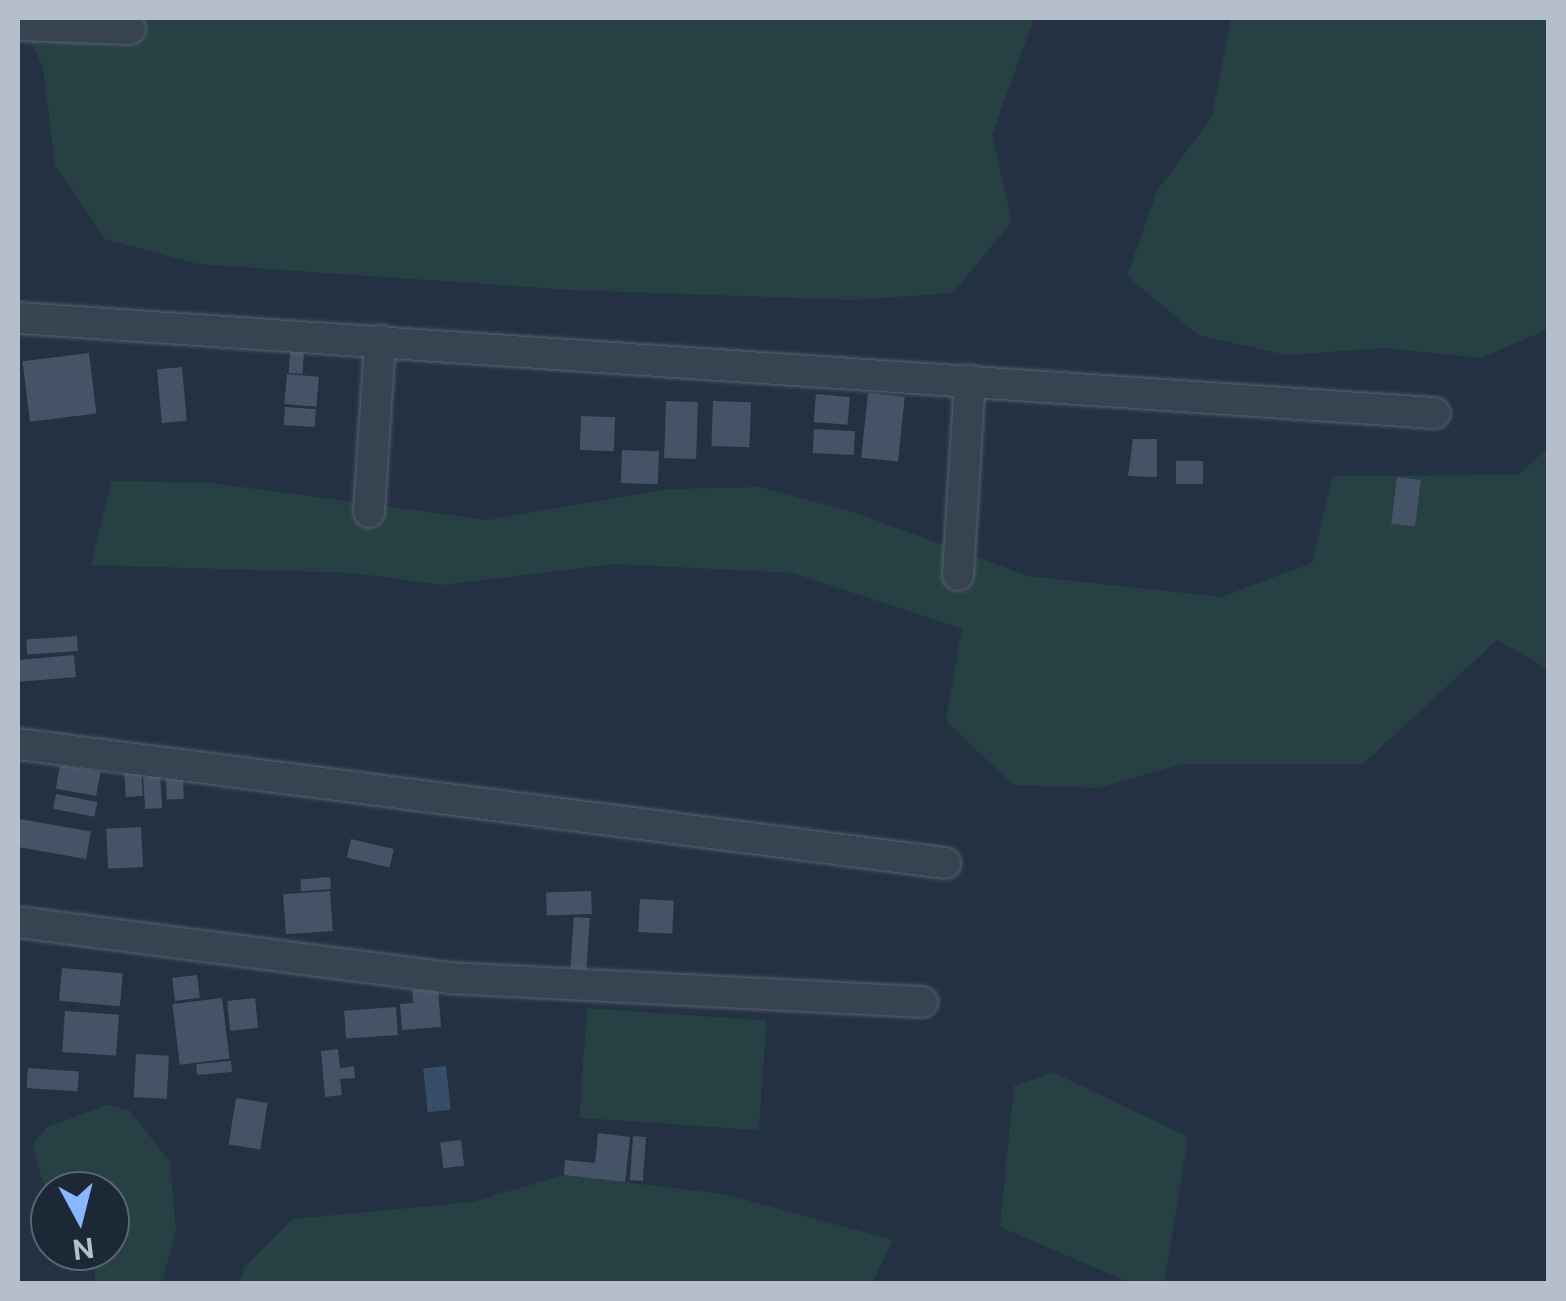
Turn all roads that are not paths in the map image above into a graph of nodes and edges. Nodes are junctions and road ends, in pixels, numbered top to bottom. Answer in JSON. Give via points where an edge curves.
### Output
{"nodes":[{"id":1,"x":18,"y":25,"type":"edge"},
{"id":2,"x":130,"y":29,"type":"dead end"},
{"id":3,"x":18,"y":318,"type":"edge"},
{"id":4,"x":380,"y":340,"type":"junction"},
{"id":5,"x":970,"y":380,"type":"junction"},
{"id":6,"x":1435,"y":412,"type":"dead end"},
{"id":7,"x":369,"y":512,"type":"dead end"},
{"id":8,"x":958,"y":576,"type":"dead end"},
{"id":9,"x":18,"y":744,"type":"edge"},
{"id":10,"x":945,"y":863,"type":"dead end"},
{"id":11,"x":18,"y":922,"type":"edge"},
{"id":12,"x":922,"y":1002,"type":"dead end"}],
"edges":[{"from":1,"to":2,"type":"street"},
{"from":3,"to":4,"type":"street"},
{"from":4,"to":5,"type":"street"},
{"from":4,"to":7,"type":"street"},
{"from":5,"to":6,"type":"street"},
{"from":5,"to":8,"type":"street"},
{"from":9,"to":10,"type":"street"},
{"from":11,"to":12,"type":"street","via":[[450,978]]}]}
